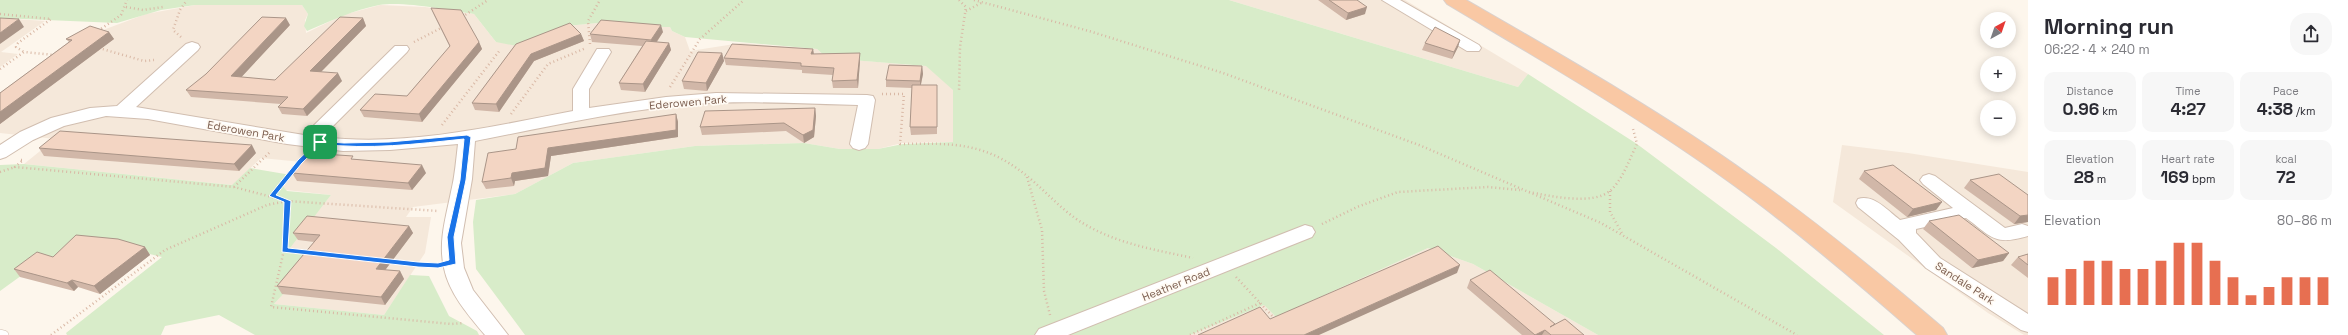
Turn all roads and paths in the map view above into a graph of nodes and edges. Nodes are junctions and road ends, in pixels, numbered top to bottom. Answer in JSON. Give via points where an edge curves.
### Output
{"nodes":[{"id":1,"x":127,"y":0,"type":"edge"},
{"id":2,"x":186,"y":0,"type":"edge"},
{"id":3,"x":488,"y":0,"type":"edge"},
{"id":4,"x":600,"y":0,"type":"edge"},
{"id":5,"x":744,"y":0,"type":"edge"},
{"id":6,"x":959,"y":0,"type":"edge"},
{"id":7,"x":974,"y":0,"type":"edge"},
{"id":8,"x":1389,"y":0,"type":"edge"},
{"id":9,"x":1454,"y":0,"type":"edge"},
{"id":10,"x":983,"y":2,"type":"junction"},
{"id":11,"x":126,"y":7,"type":"junction"},
{"id":12,"x":163,"y":7,"type":"dead end"},
{"id":13,"x":966,"y":11,"type":"junction"},
{"id":14,"x":0,"y":14,"type":"edge"},
{"id":15,"x":456,"y":20,"type":"edge"},
{"id":16,"x":450,"y":24,"type":"edge"},
{"id":17,"x":94,"y":33,"type":"edge"},
{"id":18,"x":96,"y":47,"type":"edge"},
{"id":19,"x":192,"y":47,"type":"joint"},
{"id":20,"x":401,"y":48,"type":"joint"},
{"id":21,"x":1473,"y":48,"type":"dead end"},
{"id":22,"x":500,"y":50,"type":"dead end"},
{"id":23,"x":24,"y":52,"type":"junction"},
{"id":24,"x":59,"y":52,"type":"edge"},
{"id":25,"x":603,"y":52,"type":"dead end"},
{"id":26,"x":178,"y":60,"type":"junction"},
{"id":27,"x":0,"y":69,"type":"edge"},
{"id":28,"x":959,"y":92,"type":"dead end"},
{"id":29,"x":874,"y":94,"type":"dead end"},
{"id":30,"x":661,"y":103,"type":"junction"},
{"id":31,"x":1625,"y":103,"type":"junction"},
{"id":32,"x":121,"y":111,"type":"junction"},
{"id":33,"x":510,"y":116,"type":"dead end"},
{"id":34,"x":581,"y":116,"type":"junction"},
{"id":35,"x":467,"y":137,"type":"junction"},
{"id":36,"x":285,"y":138,"type":"junction"},
{"id":37,"x":432,"y":140,"type":"junction"},
{"id":38,"x":308,"y":141,"type":"junction"},
{"id":39,"x":859,"y":144,"type":"dead end"},
{"id":40,"x":8,"y":156,"type":"edge"},
{"id":41,"x":14,"y":167,"type":"junction"},
{"id":42,"x":295,"y":167,"type":"edge"},
{"id":43,"x":0,"y":172,"type":"edge"},
{"id":44,"x":1026,"y":175,"type":"junction"},
{"id":45,"x":1929,"y":180,"type":"dead end"},
{"id":46,"x":234,"y":187,"type":"junction"},
{"id":47,"x":1524,"y":191,"type":"junction"},
{"id":48,"x":1610,"y":191,"type":"junction"},
{"id":49,"x":272,"y":196,"type":"junction"},
{"id":50,"x":287,"y":201,"type":"junction"},
{"id":51,"x":1865,"y":203,"type":"dead end"},
{"id":52,"x":456,"y":211,"type":"junction"},
{"id":53,"x":1970,"y":211,"type":"junction"},
{"id":54,"x":2022,"y":231,"type":"dead end"},
{"id":55,"x":1305,"y":232,"type":"joint"},
{"id":56,"x":1623,"y":235,"type":"junction"},
{"id":57,"x":1906,"y":236,"type":"junction"},
{"id":58,"x":284,"y":250,"type":"junction"},
{"id":59,"x":311,"y":254,"type":"edge"},
{"id":60,"x":387,"y":261,"type":"edge"},
{"id":61,"x":453,"y":262,"type":"junction"},
{"id":62,"x":1219,"y":266,"type":"junction"},
{"id":63,"x":1260,"y":303,"type":"junction"},
{"id":64,"x":485,"y":321,"type":"junction"},
{"id":65,"x":2028,"y":324,"type":"edge"},
{"id":66,"x":1280,"y":325,"type":"edge"},
{"id":67,"x":1052,"y":332,"type":"edge"},
{"id":68,"x":0,"y":334,"type":"edge"},
{"id":69,"x":4,"y":335,"type":"edge"},
{"id":70,"x":51,"y":335,"type":"edge"},
{"id":71,"x":497,"y":335,"type":"edge"},
{"id":72,"x":1190,"y":335,"type":"edge"},
{"id":73,"x":1797,"y":335,"type":"edge"},
{"id":74,"x":1934,"y":335,"type":"edge"}],
"edges":[{"from":1,"to":11,"type":"path"},
{"from":2,"to":19,"type":"path","via":[[173,30]]},
{"from":3,"to":15,"type":"path"},
{"from":4,"to":33,"type":"path","via":[[588,21],[590,46],[548,64]]},
{"from":5,"to":30,"type":"path","via":[[700,39]]},
{"from":6,"to":13,"type":"path","via":[[966,7]]},
{"from":7,"to":10,"type":"path"},
{"from":8,"to":21,"type":"street"},
{"from":9,"to":31,"type":"highway"},
{"from":10,"to":13,"type":"path"},
{"from":10,"to":47,"type":"path","via":[[1089,31],[1279,92],[1419,145]]},
{"from":11,"to":12,"type":"path","via":[[143,10]]},
{"from":11,"to":17,"type":"path","via":[[112,24]]},
{"from":13,"to":28,"type":"path","via":[[960,47]]},
{"from":14,"to":23,"type":"path","via":[[51,19],[18,43],[16,47]]},
{"from":16,"to":20,"type":"path"},
{"from":18,"to":26,"type":"path","via":[[144,61]]},
{"from":19,"to":26,"type":"street"},
{"from":20,"to":38,"type":"street"},
{"from":22,"to":37,"type":"path"},
{"from":23,"to":24,"type":"path","via":[[53,55]]},
{"from":23,"to":27,"type":"path"},
{"from":25,"to":34,"type":"street","via":[[581,89]]},
{"from":26,"to":32,"type":"street"},
{"from":29,"to":44,"type":"path","via":[[904,94],[900,144],[970,145],[999,157]]},
{"from":30,"to":34,"type":"street","name":"Ederowen Park"},
{"from":30,"to":39,"type":"street","name":"Ederowen Park","via":[[734,98],[867,100]]},
{"from":31,"to":48,"type":"path","via":[[1637,144]]},
{"from":31,"to":74,"type":"highway","via":[[1782,210]]},
{"from":32,"to":36,"type":"street","name":"Ederowen Park"},
{"from":32,"to":40,"type":"street","name":"Ederowen Park","via":[[84,115],[44,128],[14,142]]},
{"from":34,"to":35,"type":"street","name":"Ederowen Park"},
{"from":35,"to":37,"type":"street","name":"Ederowen Park"},
{"from":35,"to":52,"type":"street","via":[[463,180]]},
{"from":36,"to":38,"type":"street","name":"Ederowen Park"},
{"from":36,"to":46,"type":"path"},
{"from":37,"to":38,"type":"street","name":"Ederowen Park","via":[[344,145]]},
{"from":40,"to":41,"type":"path","via":[[23,160]]},
{"from":41,"to":43,"type":"path"},
{"from":41,"to":46,"type":"path"},
{"from":42,"to":49,"type":"path"},
{"from":44,"to":62,"type":"path","via":[[1068,212],[1104,234],[1156,252],[1207,260]]},
{"from":44,"to":67,"type":"path","via":[[1037,206],[1042,234],[1046,306]]},
{"from":45,"to":53,"type":"street"},
{"from":46,"to":49,"type":"path"},
{"from":47,"to":48,"type":"path","via":[[1560,197],[1594,197]]},
{"from":47,"to":55,"type":"path","via":[[1488,187],[1398,192]]},
{"from":47,"to":56,"type":"path"},
{"from":48,"to":56,"type":"path","via":[[1610,212]]},
{"from":49,"to":50,"type":"path"},
{"from":50,"to":52,"type":"path","via":[[423,212]]},
{"from":50,"to":58,"type":"path"},
{"from":50,"to":70,"type":"path","via":[[267,205],[164,250]]},
{"from":51,"to":57,"type":"street","name":"Sandale Park"},
{"from":52,"to":61,"type":"street","via":[[450,237]]},
{"from":53,"to":54,"type":"street","via":[[2002,235]]},
{"from":53,"to":57,"type":"street","via":[[1907,224]]},
{"from":55,"to":62,"type":"street","name":"Heather Road"},
{"from":56,"to":73,"type":"path"},
{"from":57,"to":65,"type":"street","name":"Sandale Park","via":[[1933,263]]},
{"from":58,"to":59,"type":"path"},
{"from":58,"to":64,"type":"path","via":[[271,307],[451,324]]},
{"from":60,"to":61,"type":"path","via":[[438,265]]},
{"from":61,"to":64,"type":"street","via":[[458,280],[468,299]]},
{"from":62,"to":63,"type":"path"},
{"from":62,"to":67,"type":"street","name":"Heather Road"},
{"from":63,"to":66,"type":"path"},
{"from":63,"to":72,"type":"path"},
{"from":64,"to":71,"type":"street"},
{"from":68,"to":69,"type":"lane"}]}
